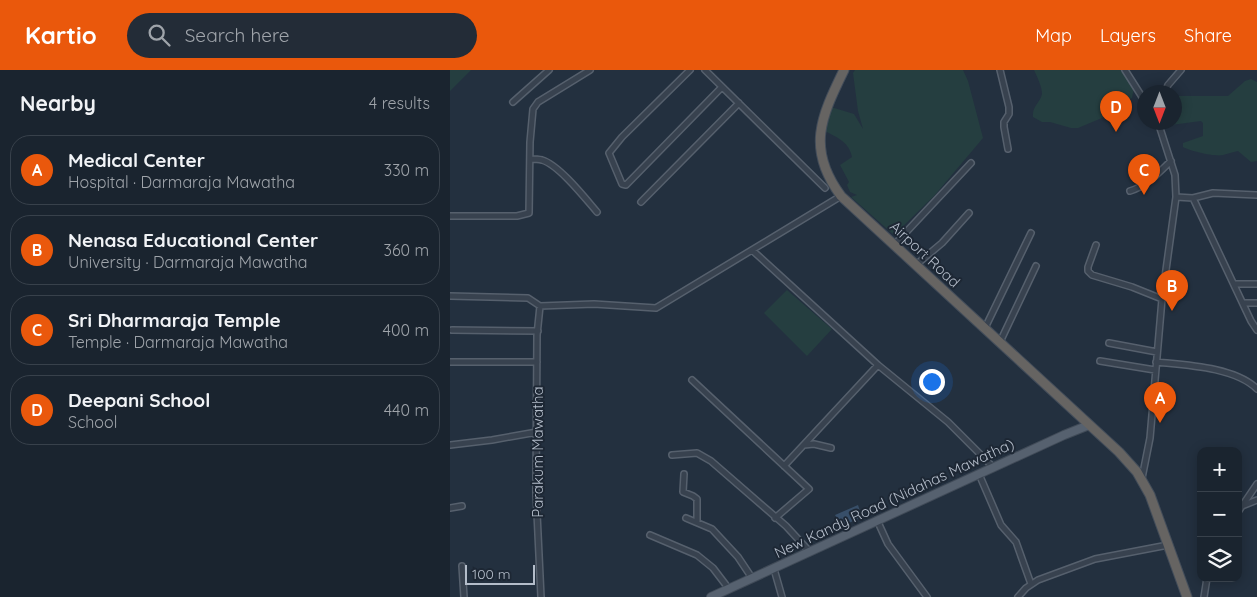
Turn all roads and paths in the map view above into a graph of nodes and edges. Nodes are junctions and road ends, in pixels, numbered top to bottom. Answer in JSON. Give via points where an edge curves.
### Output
{"nodes":[{"id":1,"x":548,"y":70,"type":"edge"},
{"id":2,"x":590,"y":70,"type":"edge"},
{"id":3,"x":690,"y":70,"type":"edge"},
{"id":4,"x":705,"y":70,"type":"edge"},
{"id":5,"x":844,"y":70,"type":"edge"},
{"id":6,"x":1000,"y":70,"type":"edge"},
{"id":7,"x":1125,"y":70,"type":"edge"},
{"id":8,"x":1181,"y":70,"type":"edge"},
{"id":9,"x":1168,"y":85,"type":"edge"},
{"id":10,"x":722,"y":87,"type":"junction"},
{"id":11,"x":1137,"y":89,"type":"edge"},
{"id":12,"x":513,"y":102,"type":"dead end"},
{"id":13,"x":739,"y":104,"type":"junction"},
{"id":14,"x":1161,"y":130,"type":"edge"},
{"id":15,"x":1008,"y":149,"type":"dead end"},
{"id":16,"x":530,"y":159,"type":"junction"},
{"id":17,"x":1171,"y":161,"type":"junction"},
{"id":18,"x":971,"y":164,"type":"dead end"},
{"id":19,"x":825,"y":188,"type":"dead end"},
{"id":20,"x":1130,"y":191,"type":"dead end"},
{"id":21,"x":1257,"y":195,"type":"edge"},
{"id":22,"x":842,"y":196,"type":"junction"},
{"id":23,"x":1176,"y":197,"type":"junction"},
{"id":24,"x":1193,"y":198,"type":"junction"},
{"id":25,"x":641,"y":202,"type":"dead end"},
{"id":26,"x":597,"y":212,"type":"dead end"},
{"id":27,"x":969,"y":213,"type":"dead end"},
{"id":28,"x":450,"y":216,"type":"edge"},
{"id":29,"x":1031,"y":234,"type":"dead end"},
{"id":30,"x":895,"y":244,"type":"junction"},
{"id":31,"x":1096,"y":245,"type":"dead end"},
{"id":32,"x":752,"y":250,"type":"junction"},
{"id":33,"x":917,"y":264,"type":"junction"},
{"id":34,"x":1036,"y":266,"type":"dead end"},
{"id":35,"x":1234,"y":284,"type":"junction"},
{"id":36,"x":1257,"y":284,"type":"edge"},
{"id":37,"x":450,"y":296,"type":"edge"},
{"id":38,"x":1162,"y":299,"type":"junction"},
{"id":39,"x":1243,"y":302,"type":"junction"},
{"id":40,"x":1257,"y":303,"type":"edge"},
{"id":41,"x":540,"y":306,"type":"junction"},
{"id":42,"x":985,"y":328,"type":"junction"},
{"id":43,"x":452,"y":330,"type":"dead end"},
{"id":44,"x":1257,"y":330,"type":"edge"},
{"id":45,"x":538,"y":331,"type":"junction"},
{"id":46,"x":1000,"y":342,"type":"junction"},
{"id":47,"x":1109,"y":343,"type":"dead end"},
{"id":48,"x":1157,"y":352,"type":"junction"},
{"id":49,"x":1100,"y":361,"type":"dead end"},
{"id":50,"x":450,"y":362,"type":"edge"},
{"id":51,"x":537,"y":362,"type":"junction"},
{"id":52,"x":1156,"y":362,"type":"junction"},
{"id":53,"x":878,"y":365,"type":"junction"},
{"id":54,"x":1155,"y":370,"type":"junction"},
{"id":55,"x":692,"y":380,"type":"dead end"},
{"id":56,"x":1257,"y":389,"type":"edge"},
{"id":57,"x":1089,"y":425,"type":"junction"},
{"id":58,"x":537,"y":432,"type":"junction"},
{"id":59,"x":450,"y":445,"type":"edge"},
{"id":60,"x":804,"y":446,"type":"junction"},
{"id":61,"x":831,"y":448,"type":"dead end"},
{"id":62,"x":672,"y":455,"type":"dead end"},
{"id":63,"x":784,"y":466,"type":"junction"},
{"id":64,"x":993,"y":468,"type":"junction"},
{"id":65,"x":684,"y":474,"type":"dead end"},
{"id":66,"x":979,"y":474,"type":"junction"},
{"id":67,"x":1142,"y":479,"type":"junction"},
{"id":68,"x":1257,"y":484,"type":"edge"},
{"id":69,"x":1257,"y":500,"type":"edge"},
{"id":70,"x":462,"y":506,"type":"dead end"},
{"id":71,"x":1242,"y":506,"type":"joint"},
{"id":72,"x":450,"y":508,"type":"edge"},
{"id":73,"x":686,"y":518,"type":"dead end"},
{"id":74,"x":775,"y":518,"type":"junction"},
{"id":75,"x":877,"y":520,"type":"junction"},
{"id":76,"x":697,"y":522,"type":"junction"},
{"id":77,"x":650,"y":535,"type":"dead end"},
{"id":78,"x":1169,"y":545,"type":"junction"},
{"id":79,"x":810,"y":552,"type":"junction"},
{"id":80,"x":462,"y":566,"type":"dead end"},
{"id":81,"x":774,"y":568,"type":"junction"},
{"id":82,"x":752,"y":578,"type":"junction"},
{"id":83,"x":1206,"y":582,"type":"edge"},
{"id":84,"x":1031,"y":584,"type":"junction"},
{"id":85,"x":729,"y":589,"type":"junction"},
{"id":86,"x":464,"y":597,"type":"edge"},
{"id":87,"x":541,"y":597,"type":"edge"},
{"id":88,"x":712,"y":597,"type":"edge"},
{"id":89,"x":782,"y":597,"type":"edge"},
{"id":90,"x":927,"y":597,"type":"edge"},
{"id":91,"x":1018,"y":597,"type":"edge"},
{"id":92,"x":1187,"y":597,"type":"edge"},
{"id":93,"x":1204,"y":597,"type":"edge"}],
"edges":[{"from":1,"to":12,"type":"street"},
{"from":2,"to":16,"type":"street","via":[[533,108]]},
{"from":3,"to":10,"type":"street","via":[[609,154],[622,184],[626,184]]},
{"from":4,"to":10,"type":"street"},
{"from":5,"to":22,"type":"highway","name":"Airport Road","via":[[823,117],[820,139],[827,172]]},
{"from":6,"to":15,"type":"street","via":[[1009,107],[1004,122]]},
{"from":7,"to":11,"type":"street"},
{"from":8,"to":9,"type":"street"},
{"from":10,"to":13,"type":"street"},
{"from":13,"to":19,"type":"street"},
{"from":13,"to":25,"type":"street"},
{"from":14,"to":17,"type":"street"},
{"from":16,"to":26,"type":"street","via":[[542,160],[552,166]]},
{"from":16,"to":28,"type":"street","via":[[527,214]]},
{"from":17,"to":20,"type":"street","via":[[1146,185]]},
{"from":17,"to":23,"type":"street"},
{"from":18,"to":30,"type":"street"},
{"from":21,"to":24,"type":"street","via":[[1213,193]]},
{"from":22,"to":30,"type":"highway","name":"Airport Road"},
{"from":22,"to":32,"type":"street"},
{"from":23,"to":24,"type":"street"},
{"from":23,"to":38,"type":"street"},
{"from":24,"to":35,"type":"street"},
{"from":27,"to":33,"type":"street"},
{"from":29,"to":42,"type":"street"},
{"from":30,"to":33,"type":"highway","name":"Airport Road"},
{"from":31,"to":38,"type":"street","via":[[1088,268],[1092,275]]},
{"from":32,"to":41,"type":"street","via":[[656,308],[594,304]]},
{"from":32,"to":53,"type":"street"},
{"from":33,"to":42,"type":"highway","name":"Airport Road"},
{"from":34,"to":46,"type":"street"},
{"from":35,"to":36,"type":"street"},
{"from":35,"to":39,"type":"street"},
{"from":37,"to":41,"type":"street","via":[[528,298]]},
{"from":38,"to":48,"type":"street"},
{"from":39,"to":40,"type":"street"},
{"from":39,"to":44,"type":"street"},
{"from":41,"to":45,"type":"street","name":"Parakum Mawatha"},
{"from":42,"to":46,"type":"highway","name":"Airport Road"},
{"from":43,"to":45,"type":"street"},
{"from":45,"to":51,"type":"street","name":"Parakum Mawatha"},
{"from":46,"to":57,"type":"highway","name":"Airport Road"},
{"from":47,"to":48,"type":"street"},
{"from":48,"to":52,"type":"street"},
{"from":49,"to":54,"type":"street"},
{"from":50,"to":51,"type":"street"},
{"from":51,"to":58,"type":"street","name":"Parakum Mawatha"},
{"from":52,"to":54,"type":"street"},
{"from":52,"to":56,"type":"street","via":[[1207,368],[1249,382]]},
{"from":53,"to":60,"type":"street"},
{"from":53,"to":64,"type":"street","via":[[948,422]]},
{"from":54,"to":67,"type":"street","via":[[1150,438]]},
{"from":55,"to":63,"type":"street"},
{"from":57,"to":64,"type":"main road","name":"New Kandy Road (Nidahas Mawatha)"},
{"from":57,"to":67,"type":"highway","name":"Airport Road","via":[[1126,459]]},
{"from":58,"to":59,"type":"street"},
{"from":58,"to":87,"type":"street","name":"Parakum Mawatha"},
{"from":60,"to":61,"type":"street","via":[[814,444]]},
{"from":60,"to":63,"type":"street"},
{"from":62,"to":74,"type":"street","via":[[697,453],[711,461]]},
{"from":63,"to":74,"type":"street","via":[[809,489]]},
{"from":64,"to":66,"type":"main road","name":"New Kandy Road (Nidahas Mawatha)"},
{"from":65,"to":76,"type":"street","via":[[683,492],[697,499]]},
{"from":66,"to":75,"type":"main road","name":"New Kandy Road (Nidahas Mawatha)"},
{"from":66,"to":84,"type":"street","via":[[1001,525],[1016,542]]},
{"from":67,"to":78,"type":"highway","name":"Airport Road"},
{"from":68,"to":71,"type":"street"},
{"from":69,"to":71,"type":"street"},
{"from":70,"to":72,"type":"street"},
{"from":73,"to":76,"type":"street"},
{"from":74,"to":79,"type":"street"},
{"from":75,"to":79,"type":"main road","name":"New Kandy Road (Nidahas Mawatha)"},
{"from":75,"to":90,"type":"street","via":[[888,544]]},
{"from":76,"to":82,"type":"street","via":[[712,529]]},
{"from":77,"to":85,"type":"street","via":[[698,555]]},
{"from":78,"to":84,"type":"street","via":[[1106,556]]},
{"from":78,"to":92,"type":"highway","name":"Airport Road"},
{"from":79,"to":81,"type":"main road","name":"New Kandy Road (Nidahas Mawatha)"},
{"from":80,"to":86,"type":"street"},
{"from":81,"to":82,"type":"main road","name":"New Kandy Road (Nidahas Mawatha)"},
{"from":81,"to":89,"type":"street"},
{"from":82,"to":85,"type":"main road","name":"New Kandy Road (Nidahas Mawatha)"},
{"from":83,"to":93,"type":"street"},
{"from":84,"to":91,"type":"street"},
{"from":85,"to":88,"type":"main road","name":"New Kandy Road (Nidahas Mawatha)"}]}
